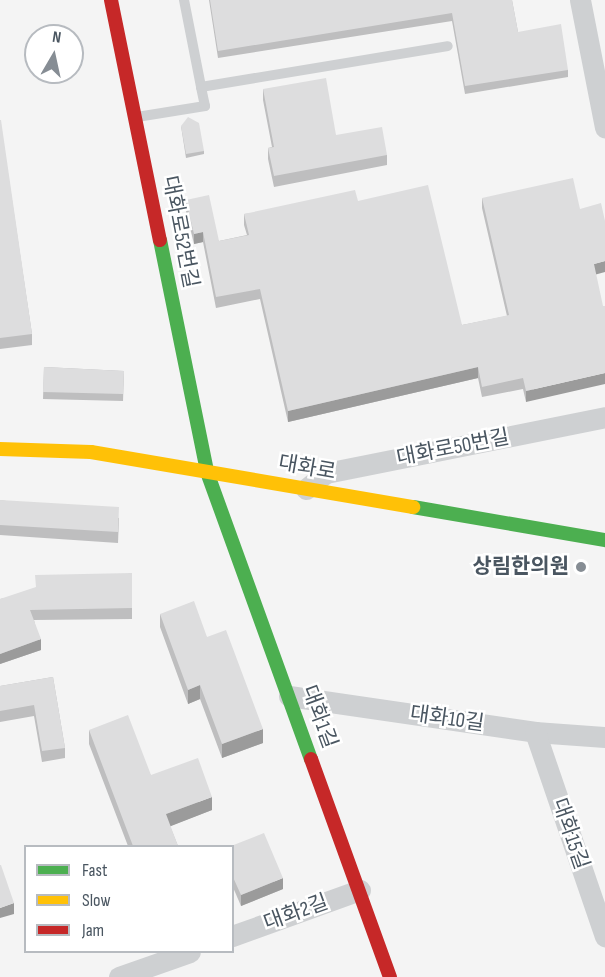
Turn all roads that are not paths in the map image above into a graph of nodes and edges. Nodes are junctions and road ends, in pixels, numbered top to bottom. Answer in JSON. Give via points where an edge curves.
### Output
{"nodes":[{"id":1,"x":111,"y":0,"type":"edge"},
{"id":2,"x":184,"y":0,"type":"edge"},
{"id":3,"x":580,"y":0,"type":"edge"},
{"id":4,"x":448,"y":46,"type":"dead end"},
{"id":5,"x":201,"y":87,"type":"junction"},
{"id":6,"x":136,"y":118,"type":"junction"},
{"id":7,"x":605,"y":128,"type":"edge"},
{"id":8,"x":605,"y":417,"type":"edge"},
{"id":9,"x":0,"y":449,"type":"edge"},
{"id":10,"x":207,"y":472,"type":"junction"},
{"id":11,"x":306,"y":489,"type":"junction"},
{"id":12,"x":605,"y":540,"type":"edge"},
{"id":13,"x":289,"y":696,"type":"junction"},
{"id":14,"x":535,"y":732,"type":"junction"},
{"id":15,"x":605,"y":737,"type":"edge"},
{"id":16,"x":360,"y":890,"type":"junction"},
{"id":17,"x":234,"y":935,"type":"edge"},
{"id":18,"x":605,"y":936,"type":"edge"},
{"id":19,"x":185,"y":953,"type":"edge"},
{"id":20,"x":126,"y":976,"type":"edge"},
{"id":21,"x":390,"y":977,"type":"edge"}],
"edges":[{"from":1,"to":6,"type":"street","name":"대화로52번길"},
{"from":2,"to":5,"type":"lane"},
{"from":3,"to":7,"type":"street"},
{"from":4,"to":5,"type":"lane"},
{"from":5,"to":6,"type":"lane","via":[[205,106]]},
{"from":6,"to":10,"type":"street","name":"대화로52번길"},
{"from":8,"to":11,"type":"street","name":"대화로50번길","via":[[326,473]]},
{"from":9,"to":10,"type":"street","name":"대화로","via":[[90,452]]},
{"from":10,"to":11,"type":"street","name":"대화로"},
{"from":10,"to":13,"type":"street","name":"대화1길"},
{"from":11,"to":12,"type":"street","name":"대화로"},
{"from":13,"to":14,"type":"street","name":"대화10길"},
{"from":13,"to":16,"type":"street","name":"대화1길"},
{"from":14,"to":15,"type":"street","name":"대화10길"},
{"from":14,"to":18,"type":"street","name":"대화15길"},
{"from":16,"to":17,"type":"street","name":"대화2길"},
{"from":16,"to":21,"type":"street","name":"대화1길"},
{"from":19,"to":20,"type":"street"}]}
